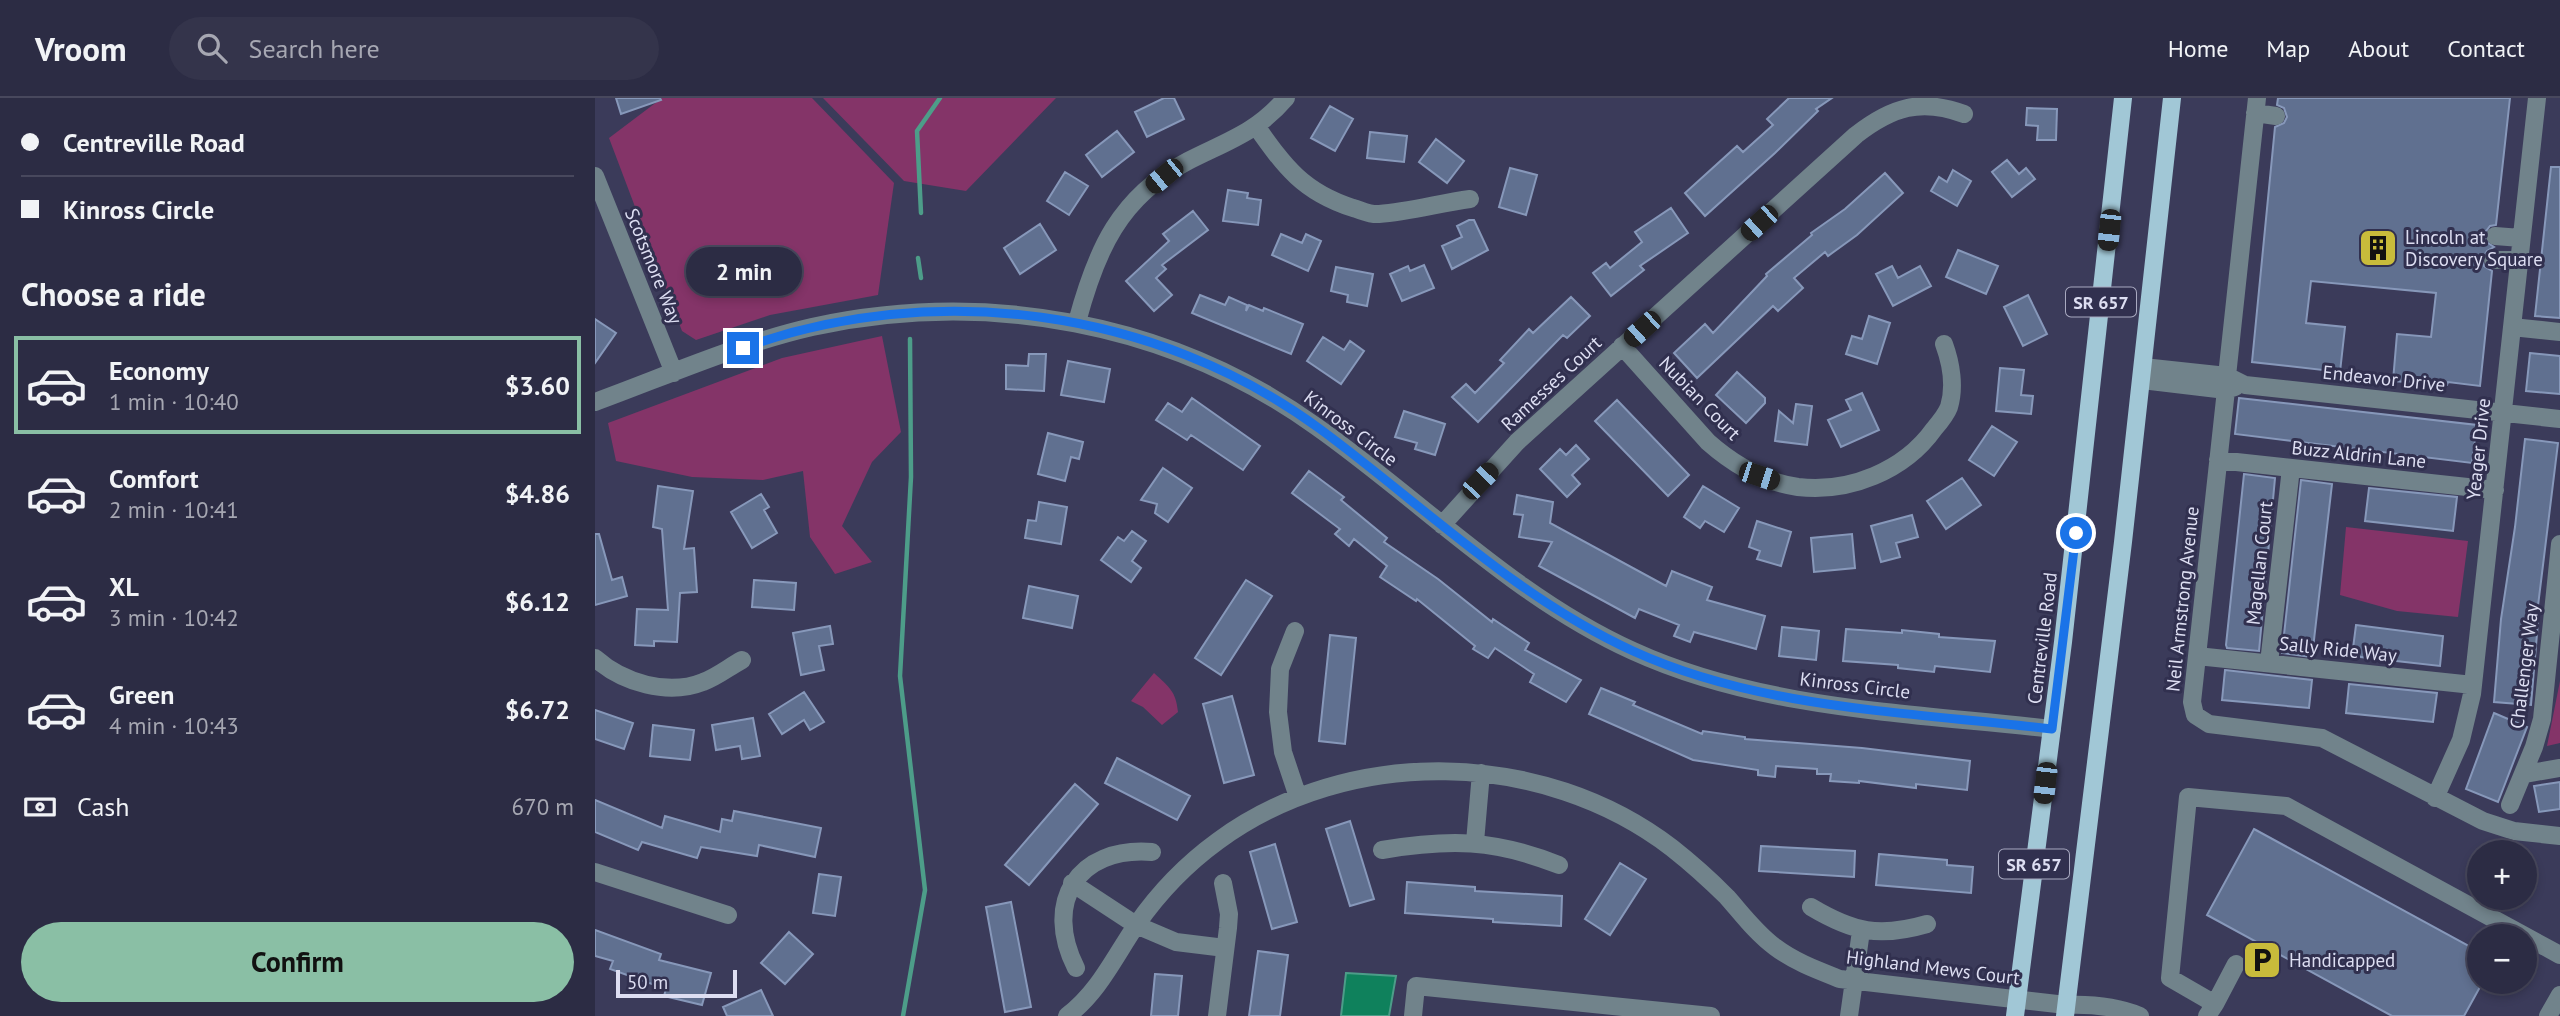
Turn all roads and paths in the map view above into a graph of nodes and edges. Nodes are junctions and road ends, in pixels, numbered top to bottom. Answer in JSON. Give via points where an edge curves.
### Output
{"nodes":[{"id":1,"x":1286,"y":98,"type":"edge"},
{"id":2,"x":2123,"y":98,"type":"edge"},
{"id":3,"x":2172,"y":98,"type":"edge"},
{"id":4,"x":2537,"y":98,"type":"edge"},
{"id":5,"x":2256,"y":106,"type":"edge"},
{"id":6,"x":1964,"y":114,"type":"dead end"},
{"id":7,"x":2276,"y":116,"type":"dead end"},
{"id":8,"x":1256,"y":126,"type":"junction"},
{"id":9,"x":595,"y":176,"type":"edge"},
{"id":10,"x":1469,"y":199,"type":"dead end"},
{"id":11,"x":2495,"y":236,"type":"dead end"},
{"id":12,"x":2522,"y":238,"type":"junction"},
{"id":13,"x":2493,"y":260,"type":"dead end"},
{"id":14,"x":2519,"y":260,"type":"junction"},
{"id":15,"x":1076,"y":322,"type":"junction"},
{"id":16,"x":2512,"y":327,"type":"junction"},
{"id":17,"x":2560,"y":332,"type":"edge"},
{"id":18,"x":1944,"y":344,"type":"dead end"},
{"id":19,"x":1622,"y":346,"type":"junction"},
{"id":20,"x":674,"y":373,"type":"junction"},
{"id":21,"x":2143,"y":374,"type":"junction"},
{"id":22,"x":2226,"y":383,"type":"junction"},
{"id":23,"x":595,"y":402,"type":"edge"},
{"id":24,"x":2503,"y":412,"type":"junction"},
{"id":25,"x":2560,"y":419,"type":"edge"},
{"id":26,"x":2218,"y":460,"type":"junction"},
{"id":27,"x":2291,"y":468,"type":"junction"},
{"id":28,"x":2495,"y":490,"type":"junction"},
{"id":29,"x":1442,"y":524,"type":"junction"},
{"id":30,"x":2559,"y":555,"type":"edge"},
{"id":31,"x":1295,"y":631,"type":"dead end"},
{"id":32,"x":2197,"y":656,"type":"junction"},
{"id":33,"x":595,"y":659,"type":"edge"},
{"id":34,"x":742,"y":660,"type":"dead end"},
{"id":35,"x":2269,"y":663,"type":"junction"},
{"id":36,"x":2473,"y":685,"type":"junction"},
{"id":37,"x":2052,"y":729,"type":"junction"},
{"id":38,"x":2560,"y":768,"type":"edge"},
{"id":39,"x":1481,"y":773,"type":"junction"},
{"id":40,"x":2523,"y":774,"type":"junction"},
{"id":41,"x":1298,"y":797,"type":"junction"},
{"id":42,"x":2435,"y":798,"type":"junction"},
{"id":43,"x":2510,"y":805,"type":"dead end"},
{"id":44,"x":2560,"y":836,"type":"edge"},
{"id":45,"x":1475,"y":842,"type":"junction"},
{"id":46,"x":1382,"y":850,"type":"dead end"},
{"id":47,"x":1152,"y":852,"type":"dead end"},
{"id":48,"x":1559,"y":865,"type":"dead end"},
{"id":49,"x":595,"y":872,"type":"edge"},
{"id":50,"x":1072,"y":883,"type":"junction"},
{"id":51,"x":1223,"y":883,"type":"dead end"},
{"id":52,"x":1811,"y":907,"type":"dead end"},
{"id":53,"x":728,"y":915,"type":"dead end"},
{"id":54,"x":1927,"y":923,"type":"dead end"},
{"id":55,"x":1136,"y":925,"type":"junction"},
{"id":56,"x":1861,"y":931,"type":"junction"},
{"id":57,"x":1225,"y":948,"type":"junction"},
{"id":58,"x":2560,"y":955,"type":"edge"},
{"id":59,"x":2236,"y":964,"type":"dead end"},
{"id":60,"x":1076,"y":968,"type":"dead end"},
{"id":61,"x":1853,"y":981,"type":"junction"},
{"id":62,"x":2560,"y":995,"type":"edge"},
{"id":63,"x":2016,"y":1007,"type":"edge"},
{"id":64,"x":1596,"y":1010,"type":"edge"},
{"id":65,"x":2211,"y":1010,"type":"edge"},
{"id":66,"x":2065,"y":1011,"type":"edge"},
{"id":67,"x":1067,"y":1016,"type":"edge"},
{"id":68,"x":1217,"y":1016,"type":"edge"},
{"id":69,"x":1413,"y":1016,"type":"edge"},
{"id":70,"x":1711,"y":1016,"type":"edge"},
{"id":71,"x":1849,"y":1016,"type":"edge"},
{"id":72,"x":2140,"y":1016,"type":"edge"},
{"id":73,"x":2548,"y":1016,"type":"edge"}],
"edges":[{"from":1,"to":8,"type":"street"},
{"from":2,"to":37,"type":"main road","name":"Centreville Road","number":"SR 657"},
{"from":3,"to":21,"type":"main road","number":"SR 657"},
{"from":4,"to":12,"type":"street","name":"Yeager Drive"},
{"from":5,"to":7,"type":"street"},
{"from":5,"to":22,"type":"street","name":"Neil Armstrong Avenue"},
{"from":6,"to":19,"type":"street","name":"Ramesses Court","via":[[1932,102],[1915,103],[1875,121]]},
{"from":8,"to":10,"type":"street","via":[[1300,181],[1338,203],[1376,215]]},
{"from":8,"to":15,"type":"street","via":[[1164,176],[1136,201],[1107,238],[1094,264]]},
{"from":9,"to":20,"type":"street","name":"Scotsmore Way"},
{"from":11,"to":12,"type":"street"},
{"from":12,"to":14,"type":"street","name":"Yeager Drive"},
{"from":13,"to":14,"type":"street"},
{"from":14,"to":16,"type":"street","name":"Yeager Drive"},
{"from":15,"to":20,"type":"street","name":"Kinross Circle","via":[[963,311],[876,316],[765,340]]},
{"from":15,"to":29,"type":"street","name":"Kinross Circle","via":[[1151,342],[1238,379],[1316,426]]},
{"from":16,"to":17,"type":"street"},
{"from":16,"to":24,"type":"street","name":"Yeager Drive"},
{"from":18,"to":19,"type":"street","name":"Nubian Court","via":[[1952,392],[1945,415],[1929,437],[1908,457],[1874,476],[1818,487],[1798,487],[1759,476],[1724,456]]},
{"from":19,"to":29,"type":"street","name":"Ramesses Court","via":[[1517,442]]},
{"from":20,"to":23,"type":"street","name":"Kinross Circle"},
{"from":21,"to":22,"type":"street","name":"Endeavor Drive"},
{"from":21,"to":66,"type":"main road","number":"SR 657"},
{"from":22,"to":24,"type":"street","name":"Endeavor Drive"},
{"from":22,"to":26,"type":"street","name":"Neil Armstrong Avenue"},
{"from":24,"to":25,"type":"street","name":"Endeavor Drive"},
{"from":24,"to":28,"type":"street","name":"Yeager Drive"},
{"from":26,"to":27,"type":"street","name":"Buzz Aldrin Lane"},
{"from":26,"to":32,"type":"street","name":"Neil Armstrong Avenue"},
{"from":27,"to":28,"type":"street","name":"Buzz Aldrin Lane"},
{"from":27,"to":35,"type":"street","name":"Magellan Court"},
{"from":28,"to":36,"type":"street","name":"Yeager Drive"},
{"from":29,"to":37,"type":"street","name":"Kinross Circle","via":[[1566,617],[1633,651],[1704,678],[1820,703]]},
{"from":30,"to":40,"type":"street","name":"Challenger Way","via":[[2542,719]]},
{"from":31,"to":41,"type":"street","via":[[1280,668],[1278,712],[1283,752]]},
{"from":32,"to":35,"type":"street","name":"Sally Ride Way"},
{"from":32,"to":42,"type":"street","name":"Neil Armstrong Avenue","via":[[2192,709],[2200,721],[2322,738]]},
{"from":33,"to":34,"type":"street","via":[[621,676],[666,688],[701,683]]},
{"from":35,"to":36,"type":"street","name":"Sally Ride Way"},
{"from":36,"to":42,"type":"street","name":"Yeager Drive","via":[[2463,733]]},
{"from":37,"to":63,"type":"main road","name":"Centreville Road","number":"SR 657"},
{"from":38,"to":40,"type":"street"},
{"from":39,"to":41,"type":"street","name":"Highland Mews Court","via":[[1401,773]]},
{"from":39,"to":45,"type":"street"},
{"from":39,"to":61,"type":"street","name":"Highland Mews Court","via":[[1562,791],[1634,823],[1699,870],[1775,947],[1813,969]]},
{"from":40,"to":43,"type":"street","name":"Challenger Way"},
{"from":41,"to":55,"type":"street","name":"Highland Mews Court","via":[[1254,818],[1190,863]]},
{"from":42,"to":44,"type":"street","name":"Neil Armstrong Avenue","via":[[2498,827]]},
{"from":45,"to":46,"type":"street"},
{"from":45,"to":48,"type":"street"},
{"from":47,"to":50,"type":"street","via":[[1112,855],[1097,861]]},
{"from":49,"to":53,"type":"street"},
{"from":50,"to":55,"type":"street"},
{"from":50,"to":60,"type":"street","via":[[1062,918],[1063,937]]},
{"from":51,"to":57,"type":"street","via":[[1229,914]]},
{"from":52,"to":56,"type":"street"},
{"from":54,"to":56,"type":"street","via":[[1894,931]]},
{"from":55,"to":57,"type":"street","via":[[1174,941]]},
{"from":55,"to":67,"type":"street","name":"Highland Mews Court","via":[[1091,994]]},
{"from":56,"to":61,"type":"street"},
{"from":57,"to":68,"type":"street"},
{"from":58,"to":65,"type":"street","via":[[2285,806],[2188,797],[2170,978]]},
{"from":59,"to":65,"type":"street"},
{"from":61,"to":63,"type":"street","name":"Highland Mews Court"},
{"from":61,"to":71,"type":"street"},
{"from":62,"to":73,"type":"street"},
{"from":63,"to":66,"type":"street","name":"Highland Mews Court"},
{"from":64,"to":69,"type":"street","via":[[1416,986]]},
{"from":64,"to":70,"type":"street"},
{"from":66,"to":72,"type":"street","name":"Highland Mews Court","via":[[2091,1004]]}]}
